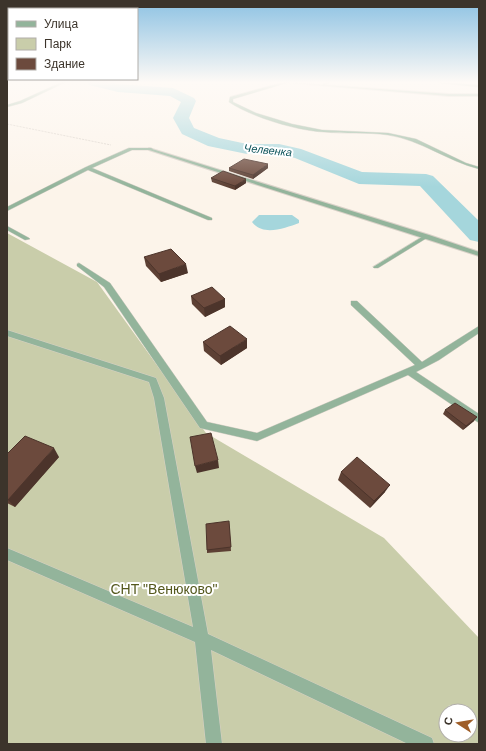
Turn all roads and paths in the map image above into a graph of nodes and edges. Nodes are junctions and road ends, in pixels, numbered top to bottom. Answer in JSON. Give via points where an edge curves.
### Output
{"nodes":[{"id":1,"x":265,"y":117,"type":"edge"},
{"id":2,"x":7,"y":124,"type":"edge"},
{"id":3,"x":131,"y":149,"type":"junction"},
{"id":4,"x":151,"y":149,"type":"joint"},
{"id":5,"x":88,"y":168,"type":"junction"},
{"id":6,"x":479,"y":168,"type":"edge"},
{"id":7,"x":7,"y":209,"type":"edge"},
{"id":8,"x":210,"y":219,"type":"dead end"},
{"id":9,"x":7,"y":228,"type":"edge"},
{"id":10,"x":427,"y":236,"type":"junction"},
{"id":11,"x":27,"y":239,"type":"dead end"},
{"id":12,"x":479,"y":254,"type":"edge"},
{"id":13,"x":79,"y":265,"type":"dead end"},
{"id":14,"x":376,"y":267,"type":"dead end"},
{"id":15,"x":354,"y":303,"type":"dead end"},
{"id":16,"x":479,"y":329,"type":"edge"},
{"id":17,"x":7,"y":333,"type":"edge"},
{"id":18,"x":421,"y":366,"type":"junction"},
{"id":19,"x":409,"y":371,"type":"junction"},
{"id":20,"x":479,"y":419,"type":"edge"},
{"id":21,"x":7,"y":554,"type":"edge"},
{"id":22,"x":202,"y":638,"type":"junction"},
{"id":23,"x":214,"y":744,"type":"edge"},
{"id":24,"x":426,"y":744,"type":"edge"}],
"edges":[{"from":1,"to":6,"type":"lane","via":[[322,131],[388,134],[414,140],[464,164]]},
{"from":2,"to":3,"type":"path"},
{"from":3,"to":4,"type":"lane"},
{"from":3,"to":5,"type":"lane"},
{"from":4,"to":10,"type":"street"},
{"from":5,"to":7,"type":"lane"},
{"from":5,"to":8,"type":"lane"},
{"from":9,"to":11,"type":"lane"},
{"from":10,"to":12,"type":"street"},
{"from":10,"to":14,"type":"lane"},
{"from":13,"to":19,"type":"lane","via":[[107,285],[204,425],[257,437]]},
{"from":15,"to":18,"type":"lane"},
{"from":16,"to":18,"type":"lane"},
{"from":17,"to":22,"type":"lane","via":[[153,380],[159,398]]},
{"from":18,"to":19,"type":"lane"},
{"from":19,"to":20,"type":"lane"},
{"from":21,"to":22,"type":"lane"},
{"from":22,"to":23,"type":"lane"},
{"from":22,"to":24,"type":"lane"}]}
